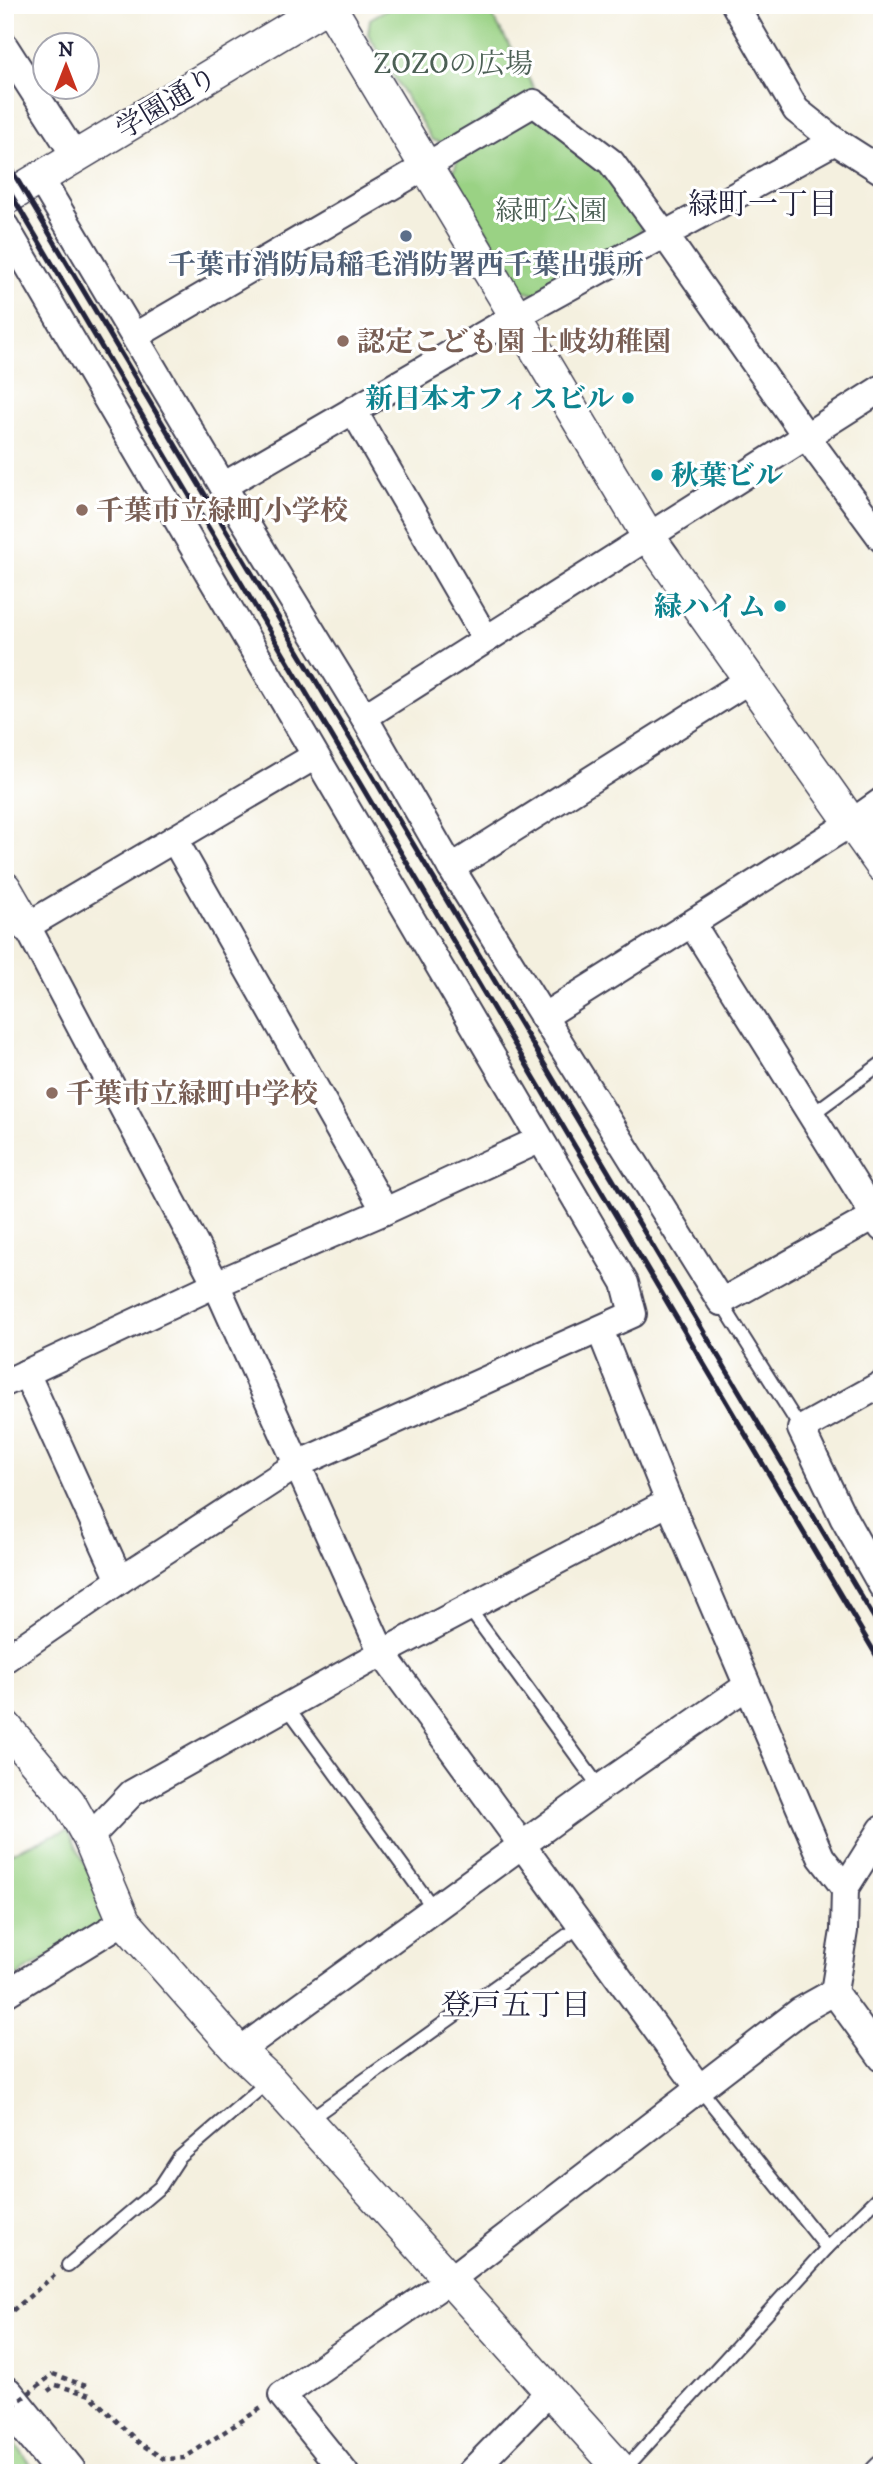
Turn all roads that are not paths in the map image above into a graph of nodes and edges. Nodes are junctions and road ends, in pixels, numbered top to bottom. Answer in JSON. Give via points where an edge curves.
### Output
{"nodes":[{"id":1,"x":328,"y":5,"type":"edge"},
{"id":2,"x":735,"y":5,"type":"edge"},
{"id":3,"x":5,"y":47,"type":"edge"},
{"id":4,"x":835,"y":141,"type":"junction"},
{"id":5,"x":75,"y":156,"type":"junction"},
{"id":6,"x":425,"y":165,"type":"junction"},
{"id":7,"x":882,"y":171,"type":"edge"},
{"id":8,"x":40,"y":177,"type":"junction"},
{"id":9,"x":5,"y":199,"type":"edge"},
{"id":10,"x":5,"y":226,"type":"edge"},
{"id":11,"x":664,"y":234,"type":"junction"},
{"id":12,"x":516,"y":316,"type":"junction"},
{"id":13,"x":135,"y":337,"type":"junction"},
{"id":14,"x":882,"y":388,"type":"edge"},
{"id":15,"x":353,"y":410,"type":"junction"},
{"id":16,"x":806,"y":436,"type":"junction"},
{"id":17,"x":223,"y":486,"type":"junction"},
{"id":18,"x":648,"y":536,"type":"junction"},
{"id":19,"x":882,"y":539,"type":"edge"},
{"id":20,"x":486,"y":639,"type":"junction"},
{"id":21,"x":749,"y":680,"type":"junction"},
{"id":22,"x":363,"y":717,"type":"junction"},
{"id":23,"x":315,"y":756,"type":"junction"},
{"id":24,"x":882,"y":800,"type":"edge"},
{"id":25,"x":851,"y":823,"type":"junction"},
{"id":26,"x":174,"y":839,"type":"junction"},
{"id":27,"x":882,"y":866,"type":"edge"},
{"id":28,"x":451,"y":868,"type":"junction"},
{"id":29,"x":5,"y":888,"type":"edge"},
{"id":30,"x":692,"y":923,"type":"junction"},
{"id":31,"x":27,"y":926,"type":"junction"},
{"id":32,"x":543,"y":1017,"type":"junction"},
{"id":33,"x":882,"y":1063,"type":"edge"},
{"id":34,"x":811,"y":1115,"type":"junction"},
{"id":35,"x":539,"y":1140,"type":"junction"},
{"id":36,"x":385,"y":1211,"type":"junction"},
{"id":37,"x":879,"y":1218,"type":"edge"},
{"id":38,"x":216,"y":1284,"type":"junction"},
{"id":39,"x":721,"y":1302,"type":"junction"},
{"id":40,"x":600,"y":1330,"type":"junction"},
{"id":41,"x":16,"y":1378,"type":"edge"},
{"id":42,"x":882,"y":1384,"type":"edge"},
{"id":43,"x":801,"y":1429,"type":"junction"},
{"id":44,"x":298,"y":1464,"type":"junction"},
{"id":45,"x":669,"y":1502,"type":"junction"},
{"id":46,"x":120,"y":1580,"type":"junction"},
{"id":47,"x":882,"y":1586,"type":"edge"},
{"id":48,"x":468,"y":1607,"type":"junction"},
{"id":49,"x":382,"y":1653,"type":"junction"},
{"id":50,"x":5,"y":1659,"type":"edge"},
{"id":51,"x":747,"y":1686,"type":"junction"},
{"id":52,"x":288,"y":1707,"type":"junction"},
{"id":53,"x":5,"y":1726,"type":"edge"},
{"id":54,"x":600,"y":1788,"type":"junction"},
{"id":55,"x":882,"y":1829,"type":"edge"},
{"id":56,"x":89,"y":1838,"type":"junction"},
{"id":57,"x":522,"y":1847,"type":"junction"},
{"id":58,"x":845,"y":1888,"type":"junction"},
{"id":59,"x":434,"y":1909,"type":"junction"},
{"id":60,"x":124,"y":1921,"type":"junction"},
{"id":61,"x":580,"y":1926,"type":"junction"},
{"id":62,"x":834,"y":1992,"type":"junction"},
{"id":63,"x":5,"y":1994,"type":"edge"},
{"id":64,"x":239,"y":2051,"type":"junction"},
{"id":65,"x":882,"y":2058,"type":"edge"},
{"id":66,"x":270,"y":2080,"type":"junction"},
{"id":67,"x":699,"y":2088,"type":"junction"},
{"id":68,"x":307,"y":2122,"type":"junction"},
{"id":69,"x":882,"y":2194,"type":"edge"},
{"id":70,"x":827,"y":2248,"type":"junction"},
{"id":71,"x":68,"y":2264,"type":"road end"},
{"id":72,"x":451,"y":2279,"type":"junction"},
{"id":73,"x":549,"y":2392,"type":"junction"},
{"id":74,"x":5,"y":2396,"type":"edge"},
{"id":75,"x":623,"y":2472,"type":"edge"},
{"id":76,"x":67,"y":2473,"type":"edge"},
{"id":77,"x":345,"y":2473,"type":"edge"},
{"id":78,"x":470,"y":2473,"type":"edge"}],
"edges":[{"from":1,"to":5,"type":"street","name":"学園通り"},
{"from":1,"to":6,"type":"street"},
{"from":2,"to":4,"type":"street","via":[[796,110]]},
{"from":3,"to":5,"type":"street"},
{"from":4,"to":7,"type":"street"},
{"from":4,"to":11,"type":"street"},
{"from":5,"to":8,"type":"street","name":"学園通り"},
{"from":6,"to":11,"type":"street","via":[[534,103],[611,162]]},
{"from":6,"to":12,"type":"street"},
{"from":6,"to":13,"type":"street"},
{"from":8,"to":9,"type":"street","name":"学園通り"},
{"from":8,"to":13,"type":"street"},
{"from":10,"to":23,"type":"street"},
{"from":11,"to":12,"type":"street"},
{"from":11,"to":16,"type":"street"},
{"from":12,"to":15,"type":"street"},
{"from":12,"to":18,"type":"street"},
{"from":13,"to":17,"type":"street"},
{"from":14,"to":16,"type":"street"},
{"from":15,"to":17,"type":"street"},
{"from":15,"to":20,"type":"street"},
{"from":16,"to":18,"type":"street"},
{"from":16,"to":19,"type":"street"},
{"from":17,"to":22,"type":"street"},
{"from":18,"to":20,"type":"street"},
{"from":18,"to":21,"type":"street"},
{"from":20,"to":22,"type":"street"},
{"from":21,"to":25,"type":"street"},
{"from":21,"to":28,"type":"street"},
{"from":22,"to":28,"type":"street"},
{"from":23,"to":26,"type":"street"},
{"from":23,"to":35,"type":"street"},
{"from":24,"to":25,"type":"street"},
{"from":25,"to":27,"type":"street"},
{"from":25,"to":30,"type":"street"},
{"from":26,"to":31,"type":"street"},
{"from":26,"to":36,"type":"street"},
{"from":28,"to":32,"type":"street"},
{"from":29,"to":31,"type":"street"},
{"from":30,"to":32,"type":"street"},
{"from":30,"to":34,"type":"street"},
{"from":31,"to":38,"type":"street"},
{"from":32,"to":39,"type":"street"},
{"from":33,"to":34,"type":"lane"},
{"from":34,"to":37,"type":"street"},
{"from":35,"to":36,"type":"street"},
{"from":35,"to":40,"type":"street","via":[[625,1283],[633,1314]]},
{"from":36,"to":38,"type":"street"},
{"from":37,"to":39,"type":"street"},
{"from":38,"to":41,"type":"street"},
{"from":38,"to":44,"type":"street"},
{"from":39,"to":43,"type":"lane"},
{"from":40,"to":44,"type":"street"},
{"from":40,"to":45,"type":"street"},
{"from":41,"to":46,"type":"street"},
{"from":42,"to":43,"type":"street"},
{"from":43,"to":47,"type":"street"},
{"from":44,"to":46,"type":"street"},
{"from":44,"to":49,"type":"street"},
{"from":45,"to":48,"type":"street"},
{"from":45,"to":51,"type":"street"},
{"from":46,"to":50,"type":"street"},
{"from":48,"to":49,"type":"street"},
{"from":48,"to":54,"type":"lane"},
{"from":49,"to":52,"type":"street"},
{"from":49,"to":57,"type":"street"},
{"from":51,"to":54,"type":"street"},
{"from":51,"to":58,"type":"street","via":[[821,1857]]},
{"from":52,"to":56,"type":"street","via":[[132,1793]]},
{"from":52,"to":59,"type":"lane"},
{"from":53,"to":56,"type":"street","via":[[69,1802]]},
{"from":54,"to":57,"type":"street"},
{"from":55,"to":58,"type":"street"},
{"from":56,"to":60,"type":"street"},
{"from":57,"to":59,"type":"street"},
{"from":57,"to":61,"type":"street"},
{"from":58,"to":62,"type":"street","via":[[845,1930]]},
{"from":59,"to":64,"type":"street"},
{"from":60,"to":63,"type":"street"},
{"from":60,"to":64,"type":"street"},
{"from":61,"to":67,"type":"street"},
{"from":61,"to":68,"type":"lane"},
{"from":62,"to":65,"type":"street"},
{"from":62,"to":67,"type":"street","via":[[800,2011]]},
{"from":64,"to":66,"type":"street"},
{"from":66,"to":68,"type":"street"},
{"from":66,"to":71,"type":"lane","via":[[179,2158],[160,2187]]},
{"from":67,"to":70,"type":"lane"},
{"from":67,"to":72,"type":"street"},
{"from":68,"to":72,"type":"street"},
{"from":69,"to":70,"type":"lane"},
{"from":70,"to":75,"type":"lane"},
{"from":72,"to":73,"type":"street"},
{"from":72,"to":77,"type":"street","via":[[282,2395]]},
{"from":73,"to":75,"type":"street"},
{"from":73,"to":78,"type":"street"},
{"from":74,"to":76,"type":"highway"}]}
